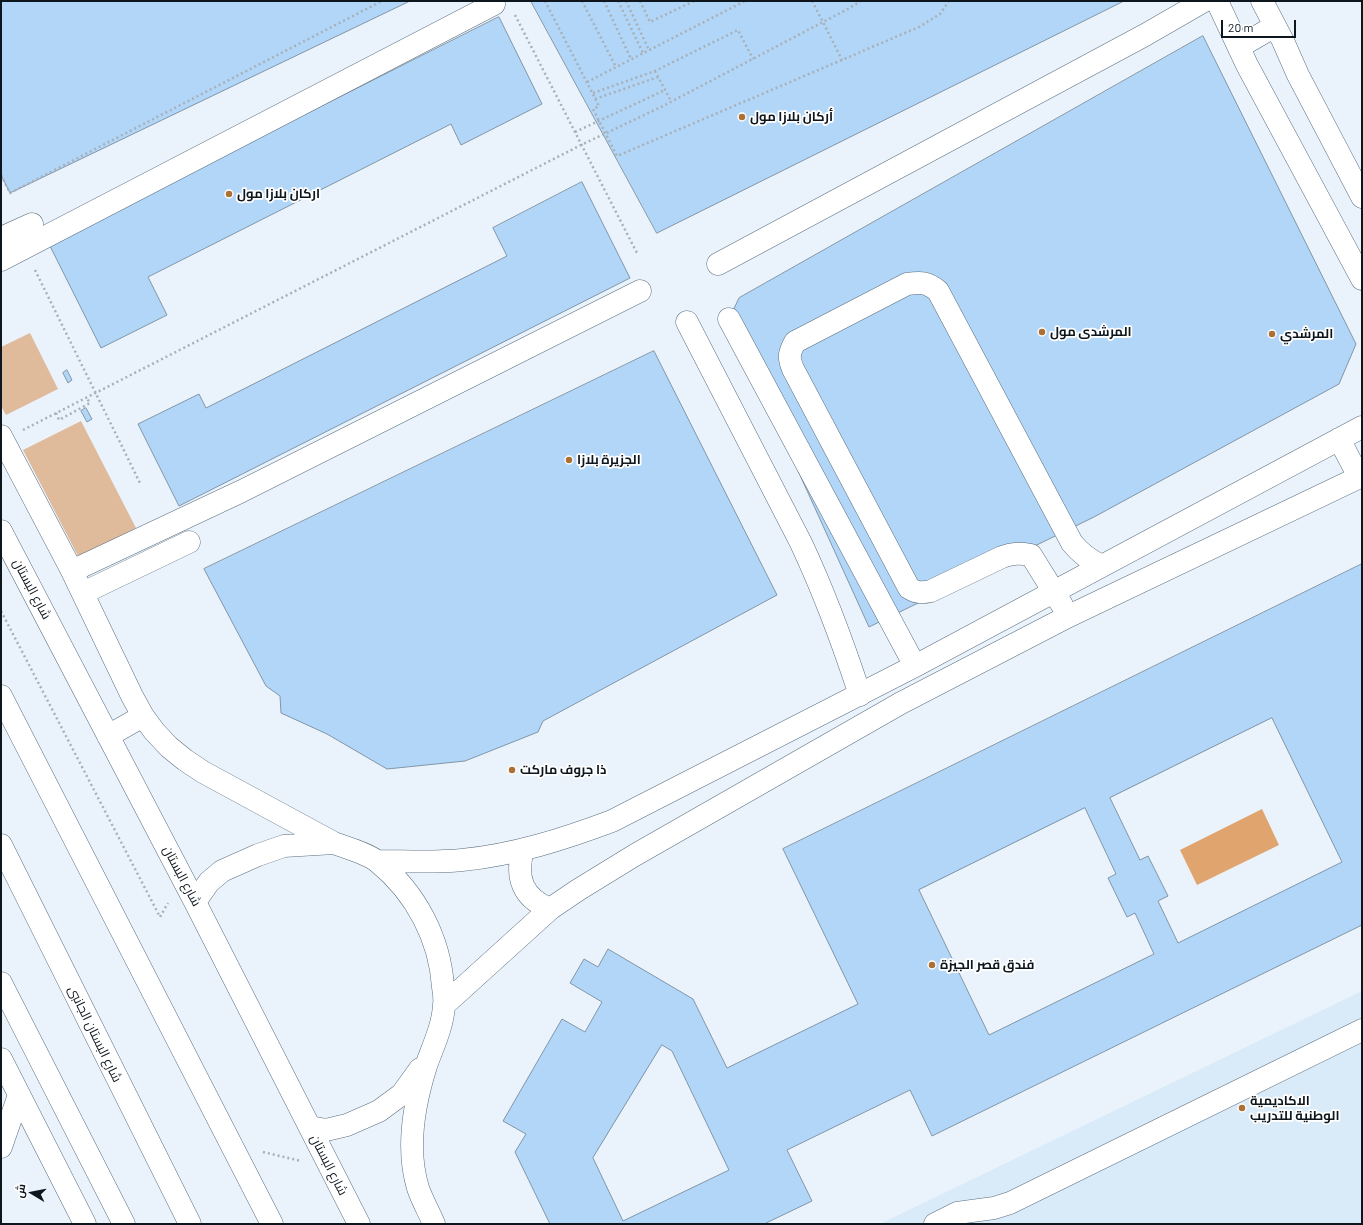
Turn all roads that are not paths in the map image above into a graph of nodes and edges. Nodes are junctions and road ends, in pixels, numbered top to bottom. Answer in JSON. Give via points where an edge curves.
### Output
{"nodes":[{"id":1,"x":1204,"y":1,"type":"edge"},
{"id":2,"x":1217,"y":1,"type":"edge"},
{"id":3,"x":1262,"y":1,"type":"edge"},
{"id":4,"x":494,"y":4,"type":"dead end"},
{"id":5,"x":1275,"y":26,"type":"junction"},
{"id":6,"x":1239,"y":47,"type":"junction"},
{"id":7,"x":1362,"y":196,"type":"edge"},
{"id":8,"x":32,"y":224,"type":"dead end"},
{"id":9,"x":1,"y":238,"type":"edge"},
{"id":10,"x":1,"y":260,"type":"edge"},
{"id":11,"x":718,"y":264,"type":"dead end"},
{"id":12,"x":1362,"y":279,"type":"edge"},
{"id":13,"x":640,"y":291,"type":"dead end"},
{"id":14,"x":729,"y":319,"type":"dead end"},
{"id":15,"x":687,"y":322,"type":"dead end"},
{"id":16,"x":1362,"y":427,"type":"edge"},
{"id":17,"x":2,"y":438,"type":"edge"},
{"id":18,"x":1339,"y":439,"type":"junction"},
{"id":19,"x":1361,"y":476,"type":"edge"},
{"id":20,"x":1,"y":531,"type":"edge"},
{"id":21,"x":189,"y":542,"type":"dead end"},
{"id":22,"x":1102,"y":566,"type":"junction"},
{"id":23,"x":72,"y":571,"type":"junction"},
{"id":24,"x":83,"y":592,"type":"junction"},
{"id":25,"x":1054,"y":592,"type":"junction"},
{"id":26,"x":1069,"y":616,"type":"junction"},
{"id":27,"x":915,"y":666,"type":"junction"},
{"id":28,"x":860,"y":695,"type":"junction"},
{"id":29,"x":1,"y":696,"type":"edge"},
{"id":30,"x":143,"y":716,"type":"junction"},
{"id":31,"x":108,"y":736,"type":"junction"},
{"id":32,"x":334,"y":843,"type":"junction"},
{"id":33,"x":1,"y":845,"type":"edge"},
{"id":34,"x":523,"y":850,"type":"junction"},
{"id":35,"x":377,"y":861,"type":"junction"},
{"id":36,"x":195,"y":902,"type":"junction"},
{"id":37,"x":550,"y":909,"type":"junction"},
{"id":38,"x":1,"y":983,"type":"edge"},
{"id":39,"x":444,"y":1005,"type":"junction"},
{"id":40,"x":1362,"y":1030,"type":"edge"},
{"id":41,"x":430,"y":1053,"type":"junction"},
{"id":42,"x":1,"y":1059,"type":"edge"},
{"id":43,"x":19,"y":1095,"type":"junction"},
{"id":44,"x":310,"y":1127,"type":"junction"},
{"id":45,"x":1,"y":1147,"type":"edge"},
{"id":46,"x":85,"y":1224,"type":"edge"},
{"id":47,"x":124,"y":1224,"type":"edge"},
{"id":48,"x":190,"y":1224,"type":"edge"},
{"id":49,"x":272,"y":1224,"type":"edge"},
{"id":50,"x":359,"y":1224,"type":"edge"},
{"id":51,"x":434,"y":1224,"type":"edge"},
{"id":52,"x":935,"y":1224,"type":"edge"}],
"edges":[{"from":1,"to":11,"type":"street"},
{"from":2,"to":6,"type":"street"},
{"from":3,"to":5,"type":"street"},
{"from":4,"to":10,"type":"street"},
{"from":5,"to":6,"type":"street"},
{"from":5,"to":7,"type":"street"},
{"from":6,"to":12,"type":"street"},
{"from":8,"to":9,"type":"street"},
{"from":13,"to":23,"type":"street","via":[[242,491]]},
{"from":14,"to":27,"type":"street"},
{"from":15,"to":28,"type":"street","via":[[818,580],[848,656]]},
{"from":16,"to":18,"type":"street"},
{"from":17,"to":23,"type":"street"},
{"from":18,"to":19,"type":"street"},
{"from":18,"to":22,"type":"street"},
{"from":19,"to":26,"type":"street"},
{"from":20,"to":31,"type":"street","name":"شارع البستان"},
{"from":21,"to":24,"type":"street"},
{"from":22,"to":25,"type":"street"},
{"from":22,"to":25,"type":"street","via":[[1090,561],[1072,543],[938,291],[930,285],[919,282],[907,284],[795,342],[790,352],[793,369],[910,588],[916,592],[931,591],[1002,557],[1021,553],[1031,556]]},
{"from":23,"to":24,"type":"street"},
{"from":24,"to":30,"type":"street"},
{"from":25,"to":26,"type":"street"},
{"from":25,"to":27,"type":"street"},
{"from":26,"to":37,"type":"street","via":[[901,703],[635,855]]},
{"from":27,"to":28,"type":"street"},
{"from":28,"to":34,"type":"street","via":[[612,821]]},
{"from":29,"to":49,"type":"street"},
{"from":30,"to":31,"type":"street"},
{"from":30,"to":32,"type":"street","via":[[169,747],[203,772]]},
{"from":31,"to":36,"type":"street","name":"شارع البستان"},
{"from":32,"to":35,"type":"street"},
{"from":32,"to":36,"type":"street","via":[[284,846],[258,855],[222,871],[209,882]]},
{"from":33,"to":48,"type":"street","name":"شارع البستان الجانبى"},
{"from":34,"to":35,"type":"street","via":[[461,860]]},
{"from":34,"to":37,"type":"street","via":[[519,862],[523,886],[539,905]]},
{"from":35,"to":39,"type":"street","via":[[401,884],[420,911],[434,940],[442,973]]},
{"from":36,"to":44,"type":"street","name":"شارع البستان"},
{"from":37,"to":39,"type":"street"},
{"from":38,"to":47,"type":"street"},
{"from":39,"to":41,"type":"street","via":[[440,1030]]},
{"from":40,"to":52,"type":"street","via":[[1010,1203],[958,1214]]},
{"from":41,"to":44,"type":"street","via":[[402,1094],[379,1111],[347,1125],[326,1130]]},
{"from":41,"to":51,"type":"street","via":[[416,1105],[413,1159],[418,1188]]},
{"from":42,"to":43,"type":"street"},
{"from":43,"to":45,"type":"street"},
{"from":43,"to":46,"type":"street"},
{"from":44,"to":50,"type":"street","name":"شارع البستان"}]}
